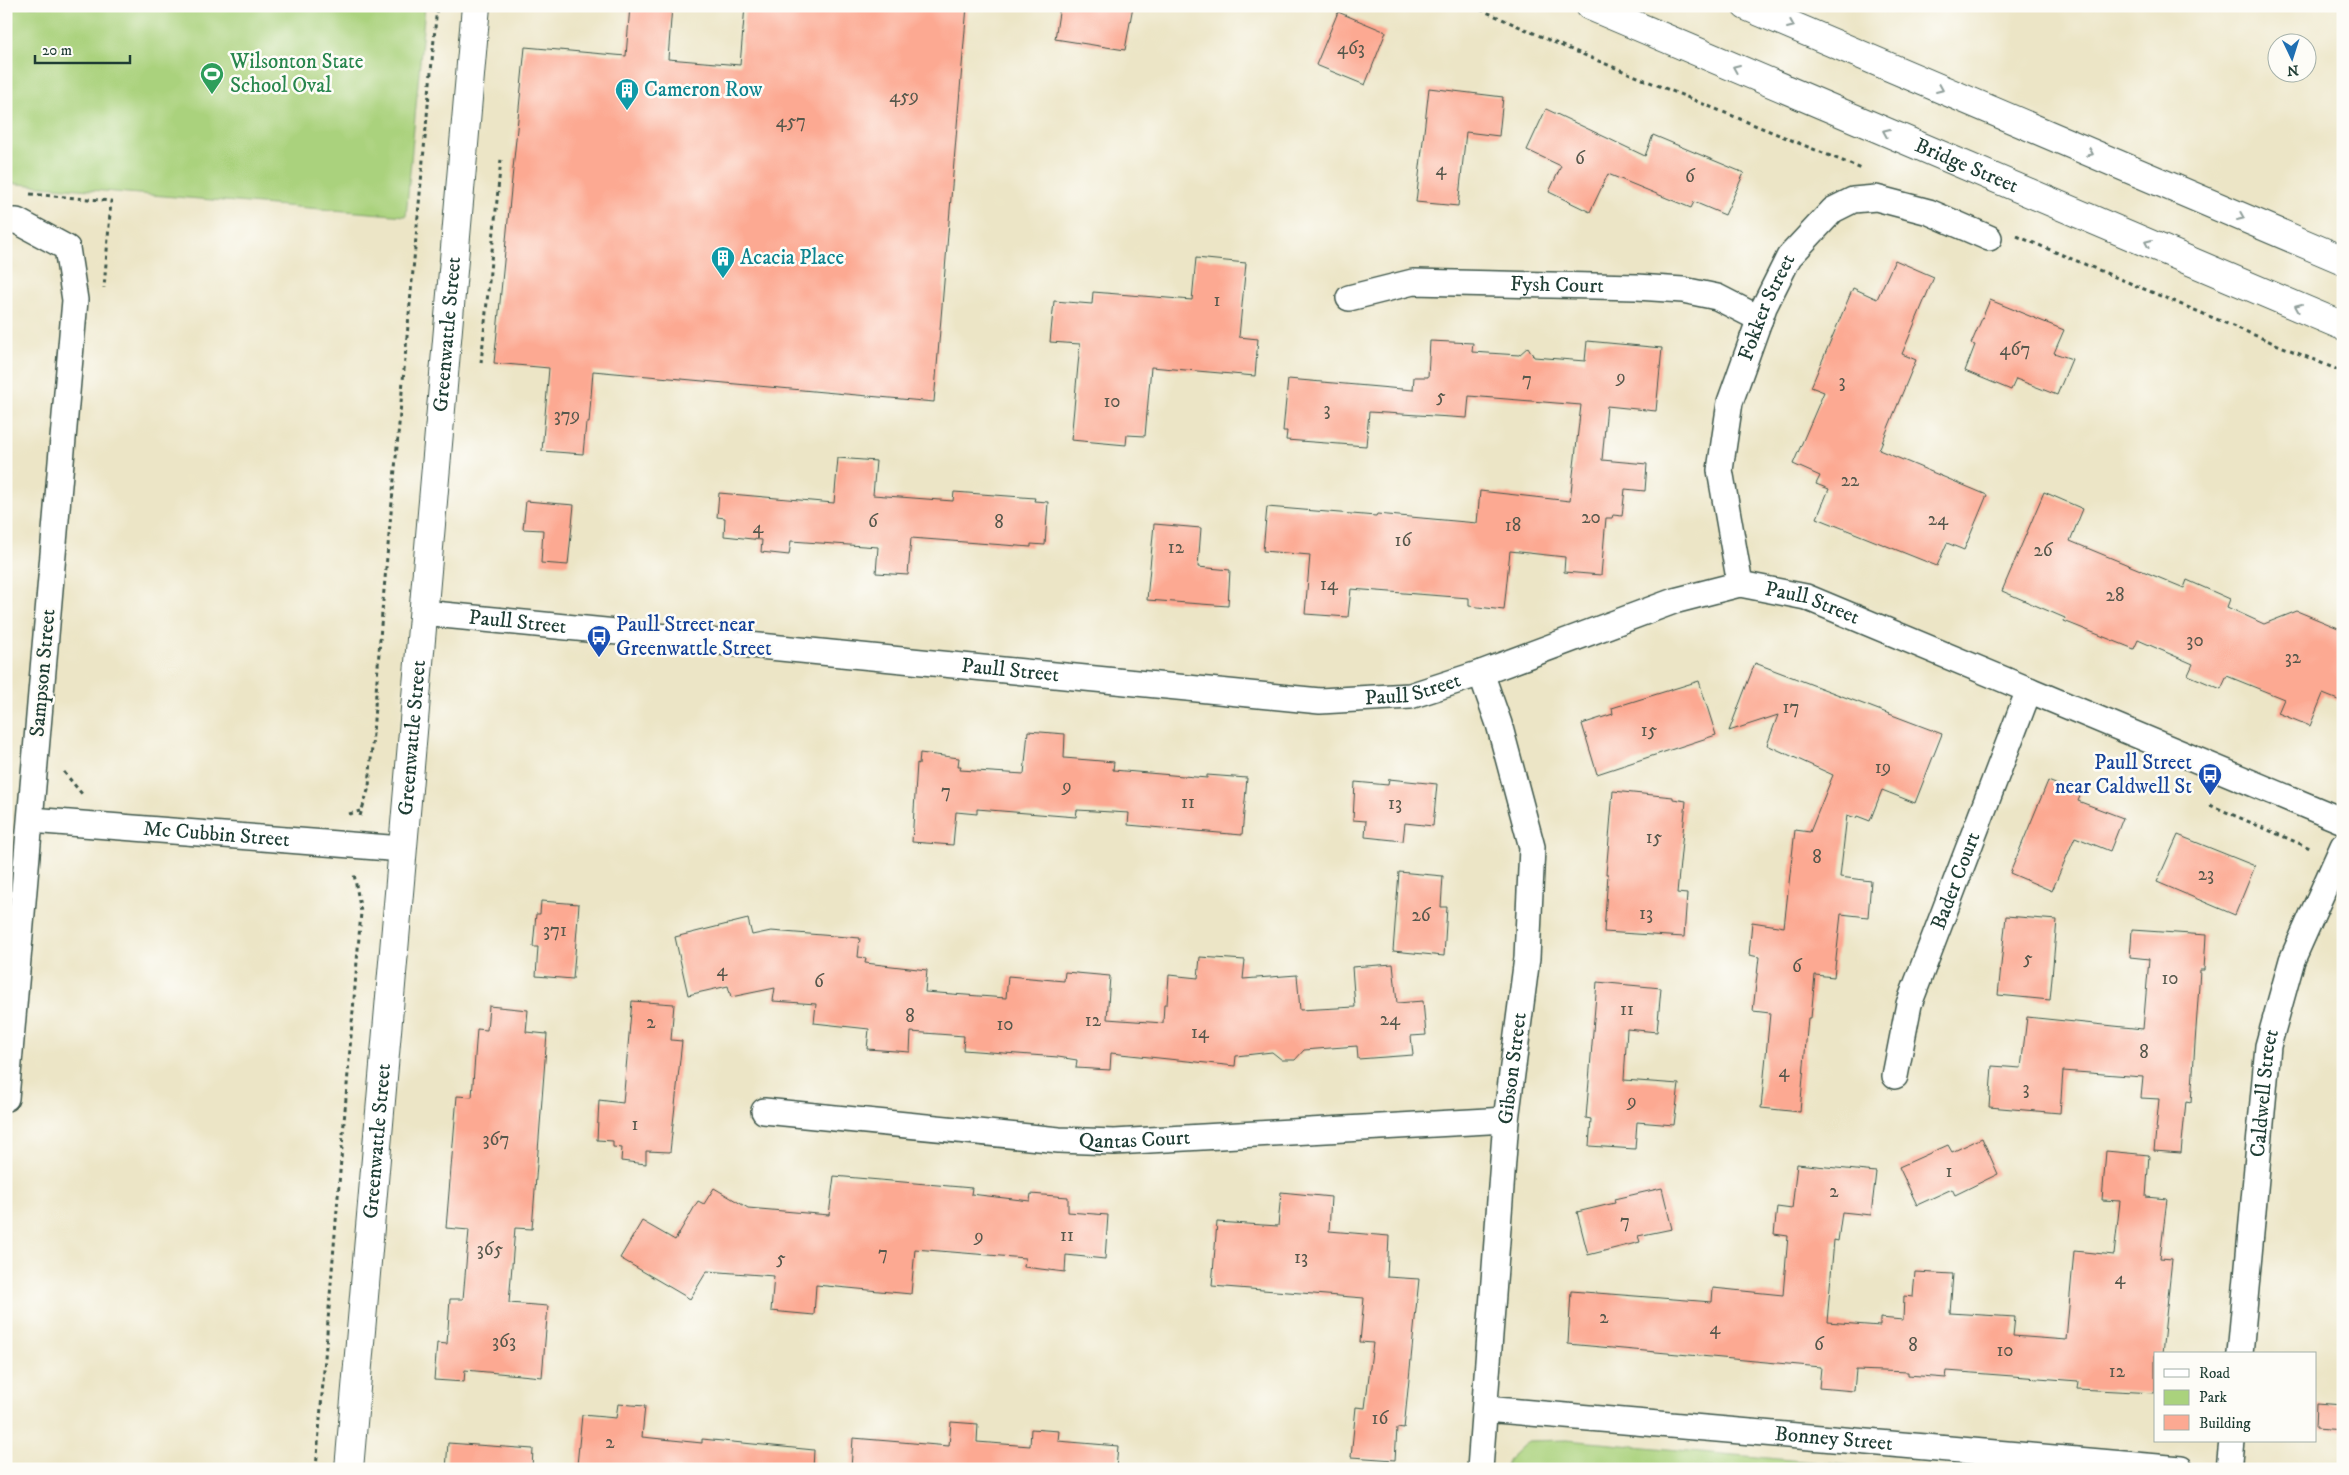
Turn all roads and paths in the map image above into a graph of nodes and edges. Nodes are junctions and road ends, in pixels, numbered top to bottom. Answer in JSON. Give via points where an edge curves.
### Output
{"nodes":[{"id":1,"x":437,"y":6,"type":"edge"},
{"id":2,"x":476,"y":6,"type":"edge"},
{"id":3,"x":1473,"y":6,"type":"edge"},
{"id":4,"x":1590,"y":6,"type":"edge"},
{"id":5,"x":1746,"y":6,"type":"edge"},
{"id":6,"x":501,"y":159,"type":"dead end"},
{"id":7,"x":1876,"y":198,"type":"junction"},
{"id":8,"x":6,"y":221,"type":"edge"},
{"id":9,"x":1988,"y":238,"type":"joint"},
{"id":10,"x":2343,"y":260,"type":"edge"},
{"id":11,"x":1349,"y":298,"type":"dead end"},
{"id":12,"x":1760,"y":319,"type":"junction"},
{"id":13,"x":2343,"y":326,"type":"edge"},
{"id":14,"x":481,"y":363,"type":"dead end"},
{"id":15,"x":2343,"y":372,"type":"edge"},
{"id":16,"x":1740,"y":584,"type":"junction"},
{"id":17,"x":423,"y":613,"type":"junction"},
{"id":18,"x":1481,"y":673,"type":"junction"},
{"id":19,"x":2029,"y":690,"type":"junction"},
{"id":20,"x":2210,"y":805,"type":"dead end"},
{"id":21,"x":31,"y":820,"type":"junction"},
{"id":22,"x":2343,"y":821,"type":"edge"},
{"id":23,"x":357,"y":845,"type":"junction"},
{"id":24,"x":402,"y":848,"type":"junction"},
{"id":25,"x":2339,"y":852,"type":"edge"},
{"id":26,"x":1895,"y":1076,"type":"dead end"},
{"id":27,"x":6,"y":1098,"type":"edge"},
{"id":28,"x":764,"y":1111,"type":"dead end"},
{"id":29,"x":1506,"y":1120,"type":"junction"},
{"id":30,"x":2240,"y":1352,"type":"edge"},
{"id":31,"x":1485,"y":1409,"type":"junction"},
{"id":32,"x":2232,"y":1442,"type":"edge"},
{"id":33,"x":316,"y":1469,"type":"edge"},
{"id":34,"x":349,"y":1469,"type":"edge"},
{"id":35,"x":1480,"y":1469,"type":"edge"},
{"id":36,"x":2181,"y":1469,"type":"edge"},
{"id":37,"x":2229,"y":1469,"type":"edge"}],
"edges":[{"from":1,"to":23,"type":"path","via":[[369,787],[360,811]]},
{"from":2,"to":17,"type":"main road","name":"Greenwattle Street"},
{"from":3,"to":7,"type":"path","via":[[1872,174]]},
{"from":13,"to":4,"type":"main road","name":"Bridge Street","one_way":true},
{"from":5,"to":10,"type":"main road","one_way":true},
{"from":6,"to":14,"type":"path"},
{"from":7,"to":9,"type":"street","name":"Fokker Street","via":[[1928,212]]},
{"from":7,"to":12,"type":"street","name":"Fokker Street","via":[[1852,200],[1833,210],[1814,228],[1789,257]]},
{"from":8,"to":21,"type":"street","name":"Sampson Street","via":[[17,222],[67,248],[75,300]]},
{"from":9,"to":15,"type":"path","via":[[2020,236]]},
{"from":11,"to":12,"type":"street","name":"Fysh Court","via":[[1413,282],[1637,287],[1683,290],[1716,297]]},
{"from":12,"to":16,"type":"street","name":"Fokker Street","via":[[1730,402],[1720,470]]},
{"from":16,"to":18,"type":"street","name":"Paull Street","via":[[1674,601]]},
{"from":16,"to":19,"type":"street","name":"Paull Street","via":[[1806,596]]},
{"from":17,"to":18,"type":"street","name":"Paull Street","via":[[1320,701],[1410,696]]},
{"from":17,"to":24,"type":"main road","name":"Greenwattle Street"},
{"from":18,"to":29,"type":"street","name":"Gibson Street","via":[[1499,724],[1532,848],[1527,958]]},
{"from":19,"to":22,"type":"street","name":"Paull Street"},
{"from":19,"to":26,"type":"street","name":"Bader Court","via":[[1909,1004]]},
{"from":20,"to":25,"type":"path"},
{"from":21,"to":23,"type":"street","name":"Mc Cubbin Street"},
{"from":21,"to":27,"type":"street","name":"Sampson Street"},
{"from":23,"to":24,"type":"street","name":"Mc Cubbin Street"},
{"from":23,"to":33,"type":"path","via":[[354,880],[360,912]]},
{"from":24,"to":34,"type":"main road","name":"Greenwattle Street"},
{"from":25,"to":30,"type":"street","name":"Caldwell Street","via":[[2292,960],[2268,1046]]},
{"from":28,"to":29,"type":"street","name":"Qantas Court","via":[[1059,1140],[1114,1142]]},
{"from":29,"to":31,"type":"street","name":"Gibson Street"},
{"from":31,"to":35,"type":"street","name":"Gibson Street"},
{"from":31,"to":36,"type":"street","name":"Bonney Street"},
{"from":32,"to":37,"type":"street"}]}
